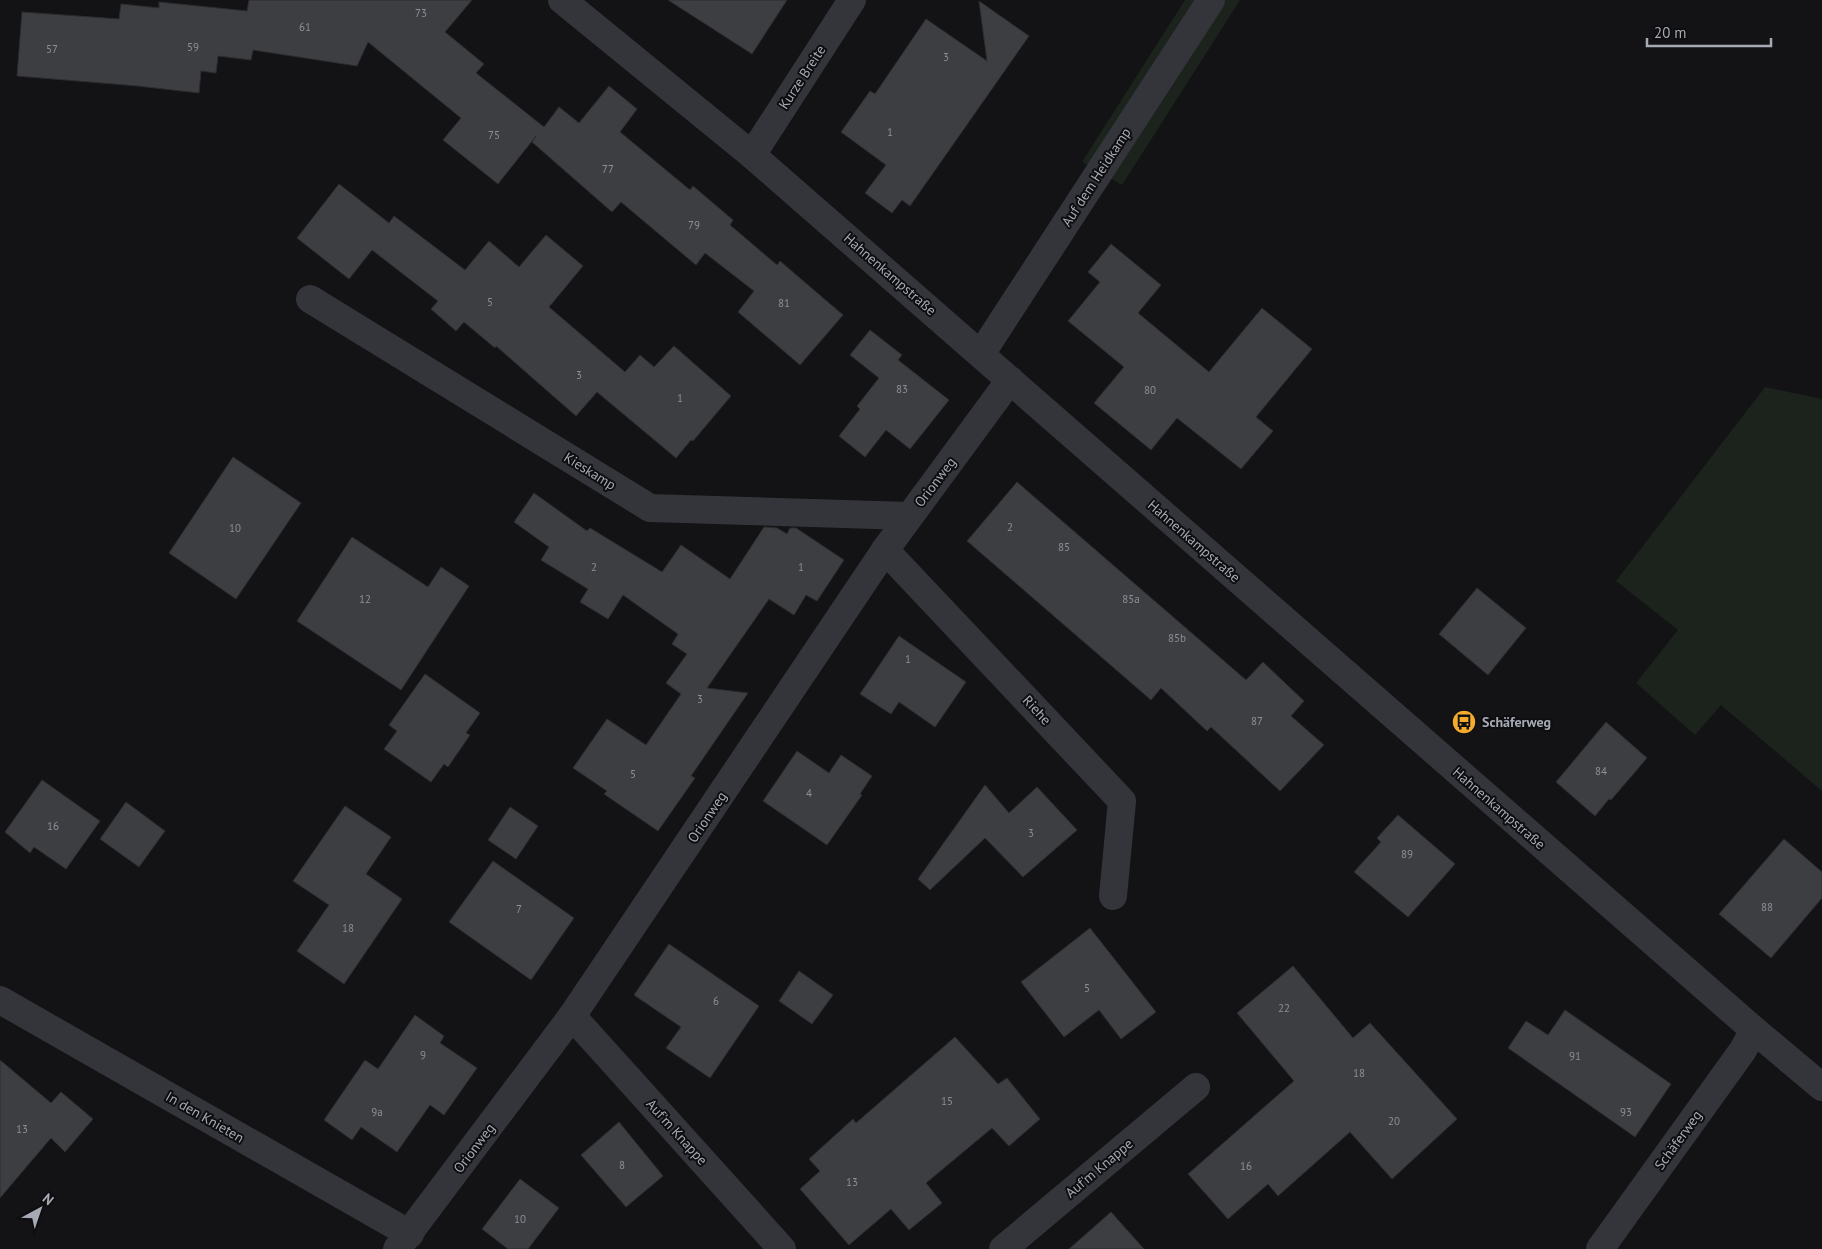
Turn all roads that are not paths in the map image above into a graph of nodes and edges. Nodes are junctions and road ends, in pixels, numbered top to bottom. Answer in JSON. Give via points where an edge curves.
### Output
{"nodes":[{"id":1,"x":562,"y":0,"type":"edge"},
{"id":2,"x":852,"y":0,"type":"edge"},
{"id":3,"x":1211,"y":0,"type":"edge"},
{"id":4,"x":752,"y":155,"type":"junction"},
{"id":5,"x":310,"y":299,"type":"dead end"},
{"id":6,"x":981,"y":354,"type":"junction"},
{"id":7,"x":1010,"y":380,"type":"junction"},
{"id":8,"x":909,"y":516,"type":"junction"},
{"id":9,"x":885,"y":550,"type":"junction"},
{"id":10,"x":1113,"y":896,"type":"dead end"},
{"id":11,"x":0,"y":1000,"type":"edge"},
{"id":12,"x":572,"y":1016,"type":"junction"},
{"id":13,"x":1754,"y":1030,"type":"junction"},
{"id":14,"x":1196,"y":1087,"type":"dead end"},
{"id":15,"x":1822,"y":1087,"type":"edge"},
{"id":16,"x":403,"y":1241,"type":"edge"},
{"id":17,"x":782,"y":1249,"type":"edge"},
{"id":18,"x":1003,"y":1249,"type":"edge"},
{"id":19,"x":1600,"y":1249,"type":"edge"}],
"edges":[{"from":1,"to":4,"type":"street","name":"Hahnenkampstraße"},
{"from":2,"to":4,"type":"street","name":"Kurze Breite"},
{"from":3,"to":6,"type":"street","name":"Auf dem Heidkamp"},
{"from":4,"to":6,"type":"street","name":"Hahnenkampstraße"},
{"from":5,"to":8,"type":"street","name":"Kieskamp","via":[[650,508]]},
{"from":6,"to":7,"type":"street","name":"Hahnenkampstraße"},
{"from":7,"to":8,"type":"street","name":"Orionweg"},
{"from":7,"to":13,"type":"street","name":"Hahnenkampstraße"},
{"from":8,"to":9,"type":"street","name":"Orionweg"},
{"from":9,"to":10,"type":"street","name":"Riehe","via":[[1122,801]]},
{"from":9,"to":12,"type":"street","name":"Orionweg"},
{"from":11,"to":16,"type":"street","name":"In den Knieten"},
{"from":12,"to":16,"type":"street","name":"Orionweg"},
{"from":12,"to":17,"type":"street","name":"Auf'm Knappe"},
{"from":13,"to":15,"type":"street","name":"Hahnenkampstraße"},
{"from":13,"to":19,"type":"street","name":"Schäferweg","via":[[1743,1050]]},
{"from":14,"to":18,"type":"street","name":"Auf'm Knappe"}]}
